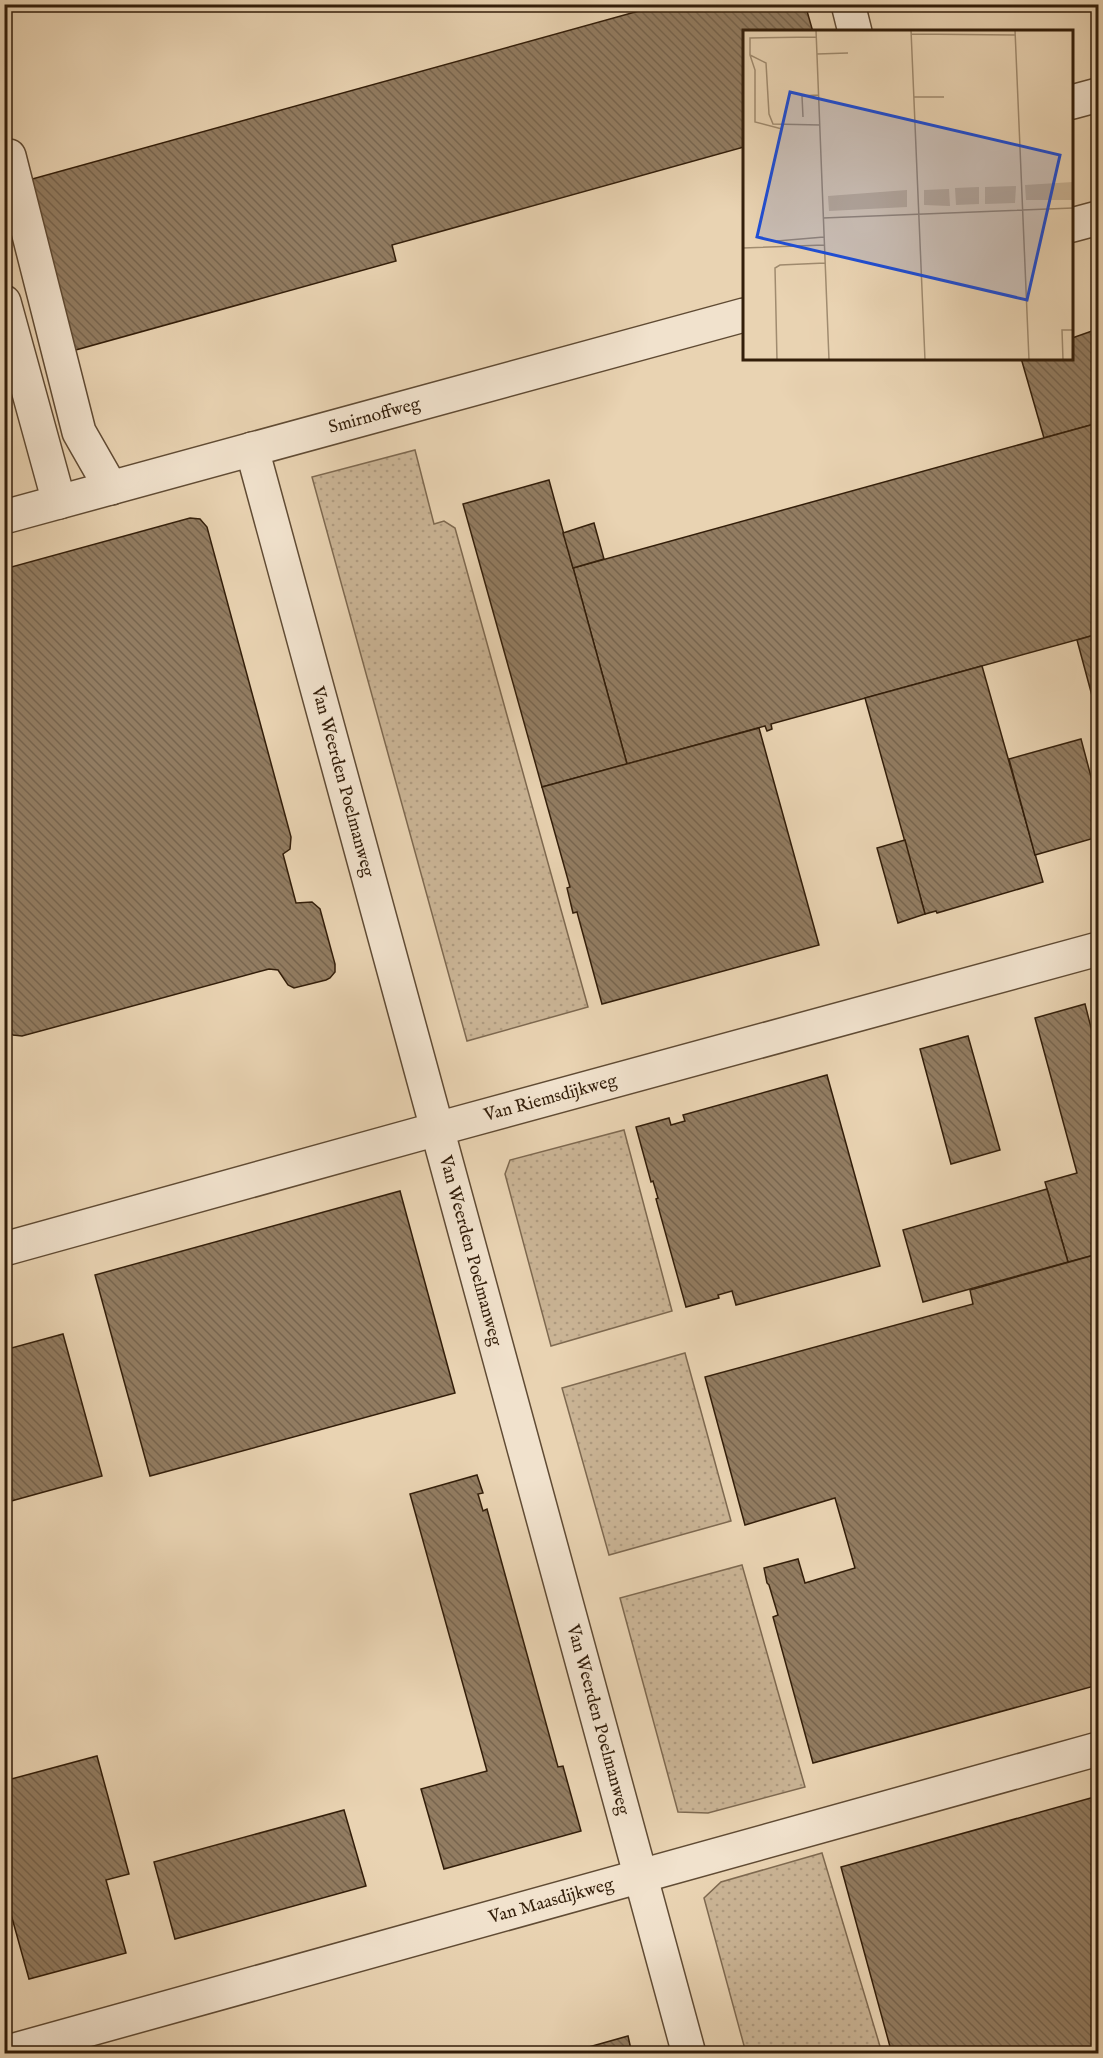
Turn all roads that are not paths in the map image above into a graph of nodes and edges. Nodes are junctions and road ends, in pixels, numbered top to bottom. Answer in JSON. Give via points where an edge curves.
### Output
{"nodes":[{"id":1,"x":826,"y":4,"type":"edge"},
{"id":2,"x":848,"y":4,"type":"edge"},
{"id":3,"x":832,"y":30,"type":"edge"},
{"id":4,"x":854,"y":30,"type":"edge"},
{"id":5,"x":1098,"y":95,"type":"edge"},
{"id":6,"x":1073,"y":101,"type":"edge"},
{"id":7,"x":9,"y":156,"type":"dead end"},
{"id":8,"x":1098,"y":218,"type":"edge"},
{"id":9,"x":1073,"y":224,"type":"edge"},
{"id":10,"x":4,"y":302,"type":"edge"},
{"id":11,"x":743,"y":315,"type":"edge"},
{"id":12,"x":252,"y":449,"type":"junction"},
{"id":13,"x":111,"y":488,"type":"junction"},
{"id":14,"x":59,"y":502,"type":"junction"},
{"id":15,"x":4,"y":517,"type":"edge"},
{"id":16,"x":1098,"y":949,"type":"edge"},
{"id":17,"x":436,"y":1129,"type":"junction"},
{"id":18,"x":4,"y":1249,"type":"edge"},
{"id":19,"x":1098,"y":1749,"type":"edge"},
{"id":20,"x":641,"y":1877,"type":"junction"},
{"id":21,"x":4,"y":2053,"type":"edge"},
{"id":22,"x":689,"y":2054,"type":"edge"}],
"edges":[{"from":1,"to":3,"type":"street"},
{"from":2,"to":4,"type":"street"},
{"from":5,"to":6,"type":"street"},
{"from":7,"to":13,"type":"street","via":[[80,432]]},
{"from":8,"to":9,"type":"street"},
{"from":10,"to":14,"type":"street"},
{"from":11,"to":12,"type":"street","name":"Smirnoffweg"},
{"from":12,"to":13,"type":"street","name":"Smirnoffweg"},
{"from":12,"to":17,"type":"street","name":"Van Weerden Poelmanweg"},
{"from":13,"to":14,"type":"street","name":"Smirnoffweg"},
{"from":14,"to":15,"type":"street","name":"Smirnoffweg"},
{"from":16,"to":17,"type":"street","name":"Van Riemsdijkweg"},
{"from":17,"to":18,"type":"street","name":"Van Riemsdijkweg"},
{"from":17,"to":20,"type":"street","name":"Van Weerden Poelmanweg"},
{"from":19,"to":20,"type":"street","name":"Van Maasdijkweg"},
{"from":20,"to":21,"type":"street","name":"Van Maasdijkweg"},
{"from":20,"to":22,"type":"street","name":"Van Weerden Poelmanweg"}]}
